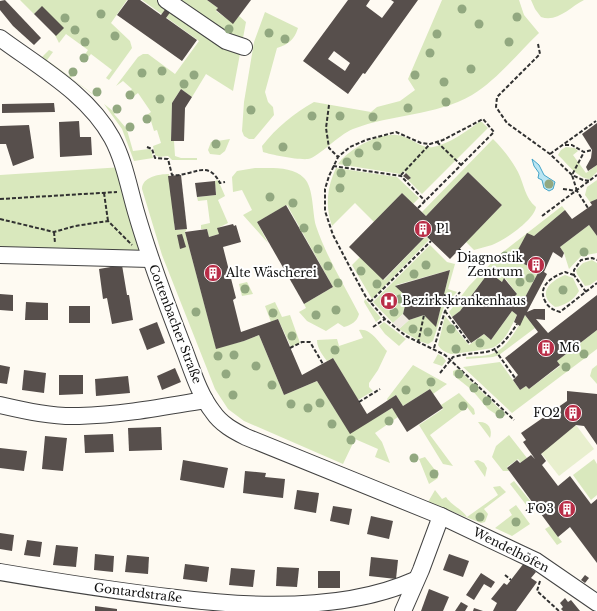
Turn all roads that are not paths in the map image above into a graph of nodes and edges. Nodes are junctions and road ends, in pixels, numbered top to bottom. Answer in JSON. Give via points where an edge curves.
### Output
{"nodes":[{"id":1,"x":166,"y":0,"type":"edge"},
{"id":2,"x":0,"y":38,"type":"edge"},
{"id":3,"x":244,"y":47,"type":"dead end"},
{"id":4,"x":0,"y":254,"type":"edge"},
{"id":5,"x":147,"y":258,"type":"junction"},
{"id":6,"x":204,"y":400,"type":"junction"},
{"id":7,"x":0,"y":405,"type":"edge"},
{"id":8,"x":441,"y":516,"type":"junction"},
{"id":9,"x":0,"y":572,"type":"edge"},
{"id":10,"x":415,"y":580,"type":"junction"},
{"id":11,"x":597,"y":603,"type":"edge"},
{"id":12,"x":403,"y":611,"type":"edge"}],
"edges":[{"from":1,"to":3,"type":"street","via":[[226,41]]},
{"from":2,"to":5,"type":"street","name":"Cottenbacher Straße","via":[[71,91],[98,116],[113,138]]},
{"from":4,"to":5,"type":"street"},
{"from":5,"to":6,"type":"street","name":"Cottenbacher Straße"},
{"from":6,"to":7,"type":"street","via":[[132,412],[78,416],[30,412]]},
{"from":6,"to":8,"type":"street","name":"Cottenbacher Straße","via":[[222,422],[246,438]]},
{"from":8,"to":10,"type":"street"},
{"from":8,"to":11,"type":"street","name":"Wendelhöfen","via":[[536,561]]},
{"from":9,"to":10,"type":"street","name":"Gontardstraße","via":[[108,590],[284,610],[325,609],[370,601],[400,590]]},
{"from":10,"to":12,"type":"street"}]}
